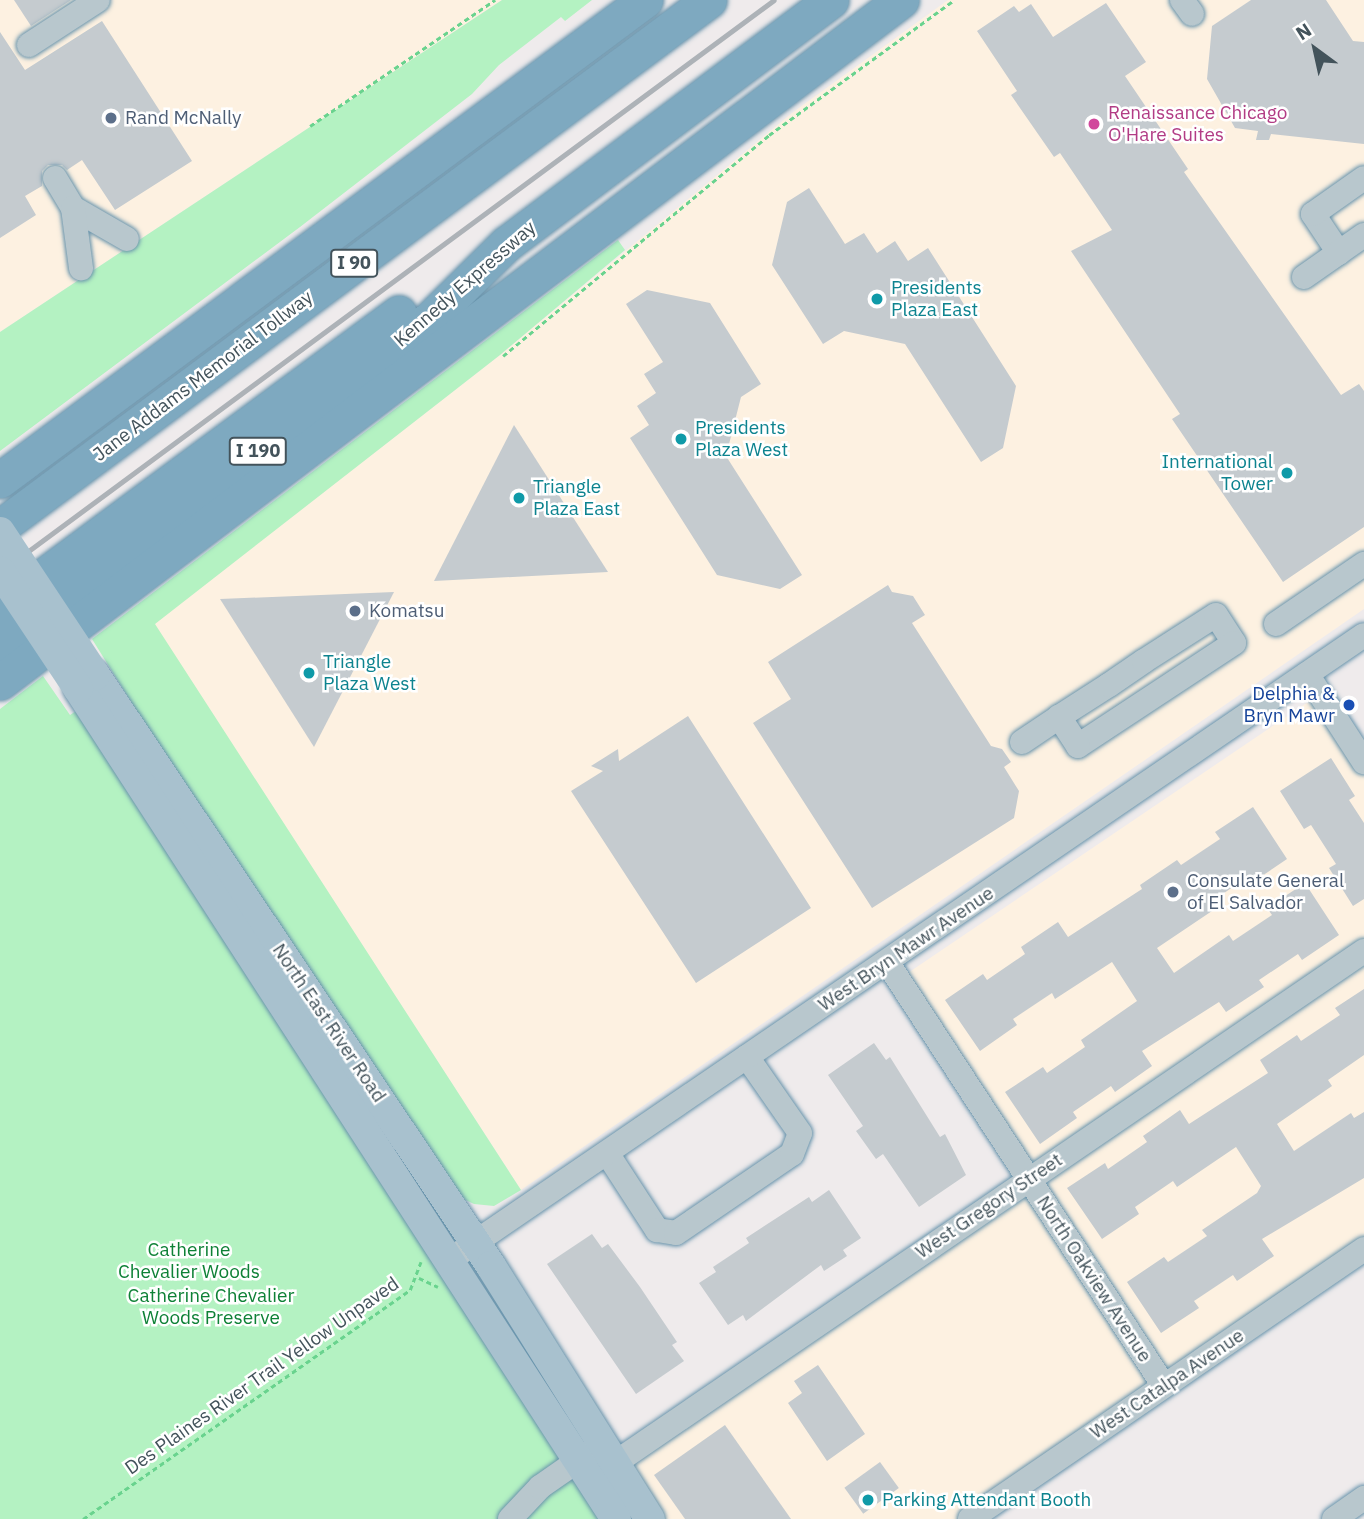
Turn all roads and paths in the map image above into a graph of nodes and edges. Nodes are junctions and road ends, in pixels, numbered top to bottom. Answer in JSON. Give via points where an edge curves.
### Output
{"nodes":[{"id":1,"x":99,"y":0,"type":"edge"},
{"id":2,"x":495,"y":0,"type":"edge"},
{"id":3,"x":615,"y":0,"type":"edge"},
{"id":4,"x":645,"y":0,"type":"edge"},
{"id":5,"x":709,"y":0,"type":"edge"},
{"id":6,"x":831,"y":0,"type":"edge"},
{"id":7,"x":901,"y":0,"type":"edge"},
{"id":8,"x":954,"y":0,"type":"edge"},
{"id":9,"x":29,"y":45,"type":"dead end"},
{"id":10,"x":310,"y":125,"type":"dead end"},
{"id":11,"x":451,"y":143,"type":"junction"},
{"id":12,"x":1364,"y":178,"type":"edge"},
{"id":13,"x":82,"y":221,"type":"junction"},
{"id":14,"x":1364,"y":235,"type":"edge"},
{"id":15,"x":127,"y":239,"type":"dead end"},
{"id":16,"x":506,"y":244,"type":"junction"},
{"id":17,"x":1339,"y":253,"type":"junction"},
{"id":18,"x":80,"y":268,"type":"dead end"},
{"id":19,"x":1304,"y":277,"type":"dead end"},
{"id":20,"x":503,"y":356,"type":"dead end"},
{"id":21,"x":0,"y":480,"type":"edge"},
{"id":22,"x":0,"y":529,"type":"edge"},
{"id":23,"x":1364,"y":564,"type":"edge"},
{"id":24,"x":0,"y":571,"type":"edge"},
{"id":25,"x":0,"y":608,"type":"edge"},
{"id":26,"x":1276,"y":624,"type":"dead end"},
{"id":27,"x":1364,"y":635,"type":"edge"},
{"id":28,"x":0,"y":645,"type":"edge"},
{"id":29,"x":1307,"y":674,"type":"junction"},
{"id":30,"x":87,"y":681,"type":"junction"},
{"id":31,"x":0,"y":682,"type":"edge"},
{"id":32,"x":1059,"y":717,"type":"junction"},
{"id":33,"x":1022,"y":742,"type":"dead end"},
{"id":34,"x":1364,"y":762,"type":"edge"},
{"id":35,"x":1364,"y":951,"type":"edge"},
{"id":36,"x":887,"y":962,"type":"junction"},
{"id":37,"x":747,"y":1057,"type":"junction"},
{"id":38,"x":607,"y":1153,"type":"junction"},
{"id":39,"x":1029,"y":1179,"type":"junction"},
{"id":40,"x":475,"y":1243,"type":"junction"},
{"id":41,"x":1364,"y":1249,"type":"edge"},
{"id":42,"x":435,"y":1261,"type":"junction"},
{"id":43,"x":1164,"y":1386,"type":"junction"},
{"id":44,"x":609,"y":1453,"type":"junction"},
{"id":45,"x":578,"y":1461,"type":"junction"},
{"id":46,"x":1364,"y":1498,"type":"edge"},
{"id":47,"x":83,"y":1519,"type":"edge"},
{"id":48,"x":510,"y":1519,"type":"edge"},
{"id":49,"x":616,"y":1519,"type":"edge"},
{"id":50,"x":650,"y":1519,"type":"edge"},
{"id":51,"x":970,"y":1519,"type":"edge"},
{"id":52,"x":1334,"y":1519,"type":"edge"}],
"edges":[{"from":1,"to":9,"type":"street"},
{"from":2,"to":10,"type":"path"},
{"from":3,"to":11,"type":"highway"},
{"from":4,"to":11,"type":"highway"},
{"from":5,"to":22,"type":"highway","name":"Jane Addams Memorial Tollway","number":"I 90"},
{"from":6,"to":16,"type":"highway","name":"Kennedy Expressway"},
{"from":7,"to":31,"type":"highway"},
{"from":8,"to":20,"type":"path","via":[[769,135]]},
{"from":11,"to":21,"type":"highway"},
{"from":12,"to":17,"type":"street","via":[[1313,214]]},
{"from":13,"to":13,"type":"street","via":[[86,195],[54,178]]},
{"from":13,"to":15,"type":"street"},
{"from":13,"to":18,"type":"street"},
{"from":14,"to":17,"type":"street"},
{"from":16,"to":25,"type":"highway","via":[[416,300]]},
{"from":16,"to":28,"type":"highway","name":"Kennedy Expressway","number":"I 190","via":[[430,319]]},
{"from":17,"to":19,"type":"street"},
{"from":22,"to":30,"type":"main road","name":"North East River Road","bridge":true},
{"from":23,"to":26,"type":"street"},
{"from":24,"to":30,"type":"main road","name":"North East River Road","bridge":true},
{"from":27,"to":29,"type":"street","name":"West Bryn Mawr Avenue"},
{"from":29,"to":34,"type":"street"},
{"from":29,"to":36,"type":"street","name":"West Bryn Mawr Avenue"},
{"from":30,"to":40,"type":"main road","name":"North East River Road"},
{"from":30,"to":42,"type":"main road","name":"North East River Road"},
{"from":32,"to":32,"type":"street","via":[[1216,615],[1234,643],[1078,746]]},
{"from":32,"to":33,"type":"street"},
{"from":35,"to":39,"type":"street","name":"West Gregory Street"},
{"from":36,"to":37,"type":"street","name":"West Bryn Mawr Avenue"},
{"from":36,"to":39,"type":"street","name":"North Oakview Avenue"},
{"from":37,"to":38,"type":"street","name":"West Bryn Mawr Avenue"},
{"from":37,"to":38,"type":"street","via":[[800,1133],[792,1154],[676,1233],[657,1230]]},
{"from":38,"to":40,"type":"street","name":"West Bryn Mawr Avenue"},
{"from":39,"to":43,"type":"street","name":"North Oakview Avenue"},
{"from":39,"to":44,"type":"street","name":"West Gregory Street"},
{"from":40,"to":42,"type":"street","name":"West Bryn Mawr Avenue"},
{"from":40,"to":44,"type":"main road","name":"North East River Road"},
{"from":41,"to":43,"type":"street","name":"West Catalpa Avenue"},
{"from":42,"to":45,"type":"main road","name":"North East River Road"},
{"from":42,"to":47,"type":"path","name":"Des Plaines River Trail Yellow Unpaved","via":[[410,1290]]},
{"from":43,"to":51,"type":"street","name":"West Catalpa Avenue"},
{"from":44,"to":45,"type":"street","name":"West Gregory Street"},
{"from":44,"to":50,"type":"main road","name":"North East River Road"},
{"from":45,"to":48,"type":"street","name":"West Gregory Street","via":[[540,1488]]},
{"from":45,"to":49,"type":"main road","name":"North East River Road"},
{"from":46,"to":52,"type":"street"}]}
